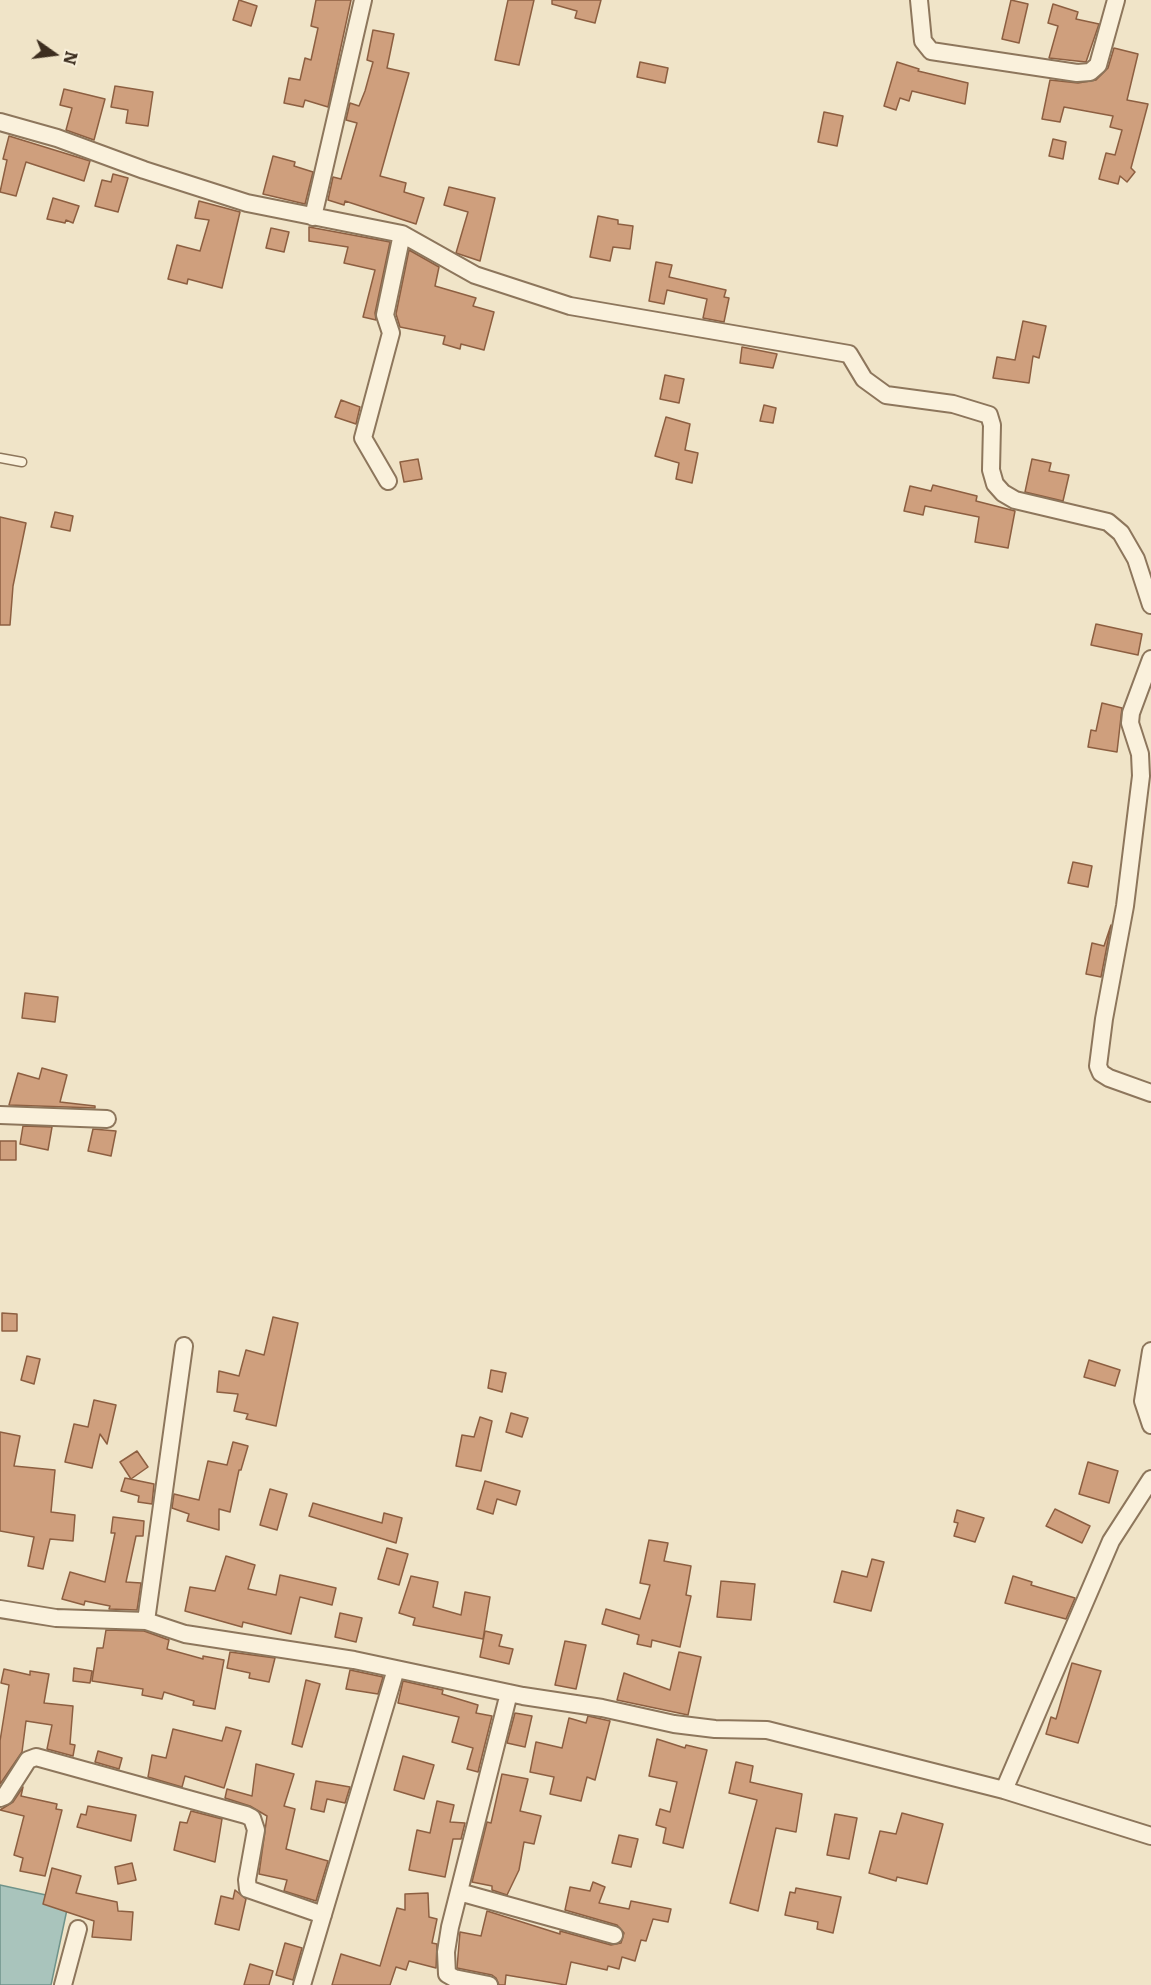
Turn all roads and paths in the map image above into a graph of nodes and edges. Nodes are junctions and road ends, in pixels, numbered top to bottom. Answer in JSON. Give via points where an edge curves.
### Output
{"nodes":[{"id":1,"x":359,"y":0,"type":"edge"},
{"id":2,"x":919,"y":0,"type":"edge"},
{"id":3,"x":1116,"y":0,"type":"edge"},
{"id":4,"x":0,"y":122,"type":"edge"},
{"id":5,"x":313,"y":217,"type":"junction"},
{"id":6,"x":402,"y":234,"type":"junction"},
{"id":7,"x":0,"y":458,"type":"edge"},
{"id":8,"x":22,"y":462,"type":"dead end"},
{"id":9,"x":388,"y":481,"type":"dead end"},
{"id":10,"x":1151,"y":605,"type":"edge"},
{"id":11,"x":1151,"y":659,"type":"edge"},
{"id":12,"x":1151,"y":1093,"type":"edge"},
{"id":13,"x":0,"y":1115,"type":"edge"},
{"id":14,"x":107,"y":1119,"type":"dead end"},
{"id":15,"x":184,"y":1346,"type":"dead end"},
{"id":16,"x":1151,"y":1351,"type":"edge"},
{"id":17,"x":1151,"y":1425,"type":"edge"},
{"id":18,"x":1151,"y":1479,"type":"edge"},
{"id":19,"x":0,"y":1609,"type":"edge"},
{"id":20,"x":146,"y":1621,"type":"junction"},
{"id":21,"x":396,"y":1669,"type":"junction"},
{"id":22,"x":509,"y":1693,"type":"junction"},
{"id":23,"x":1004,"y":1790,"type":"junction"},
{"id":24,"x":0,"y":1798,"type":"edge"},
{"id":25,"x":1151,"y":1836,"type":"edge"},
{"id":26,"x":459,"y":1892,"type":"junction"},
{"id":27,"x":323,"y":1915,"type":"junction"},
{"id":28,"x":78,"y":1929,"type":"dead end"},
{"id":29,"x":614,"y":1935,"type":"dead end"},
{"id":30,"x":63,"y":1985,"type":"edge"},
{"id":31,"x":302,"y":1985,"type":"edge"},
{"id":32,"x":489,"y":1985,"type":"edge"}],
"edges":[{"from":1,"to":5,"type":"street"},
{"from":2,"to":3,"type":"street","via":[[923,41],[931,51],[1077,73],[1090,72],[1098,65]]},
{"from":4,"to":5,"type":"street","via":[[246,203]]},
{"from":5,"to":6,"type":"street"},
{"from":6,"to":9,"type":"street","via":[[385,315],[391,333],[363,438]]},
{"from":6,"to":10,"type":"street","via":[[475,275],[516,290],[570,306],[838,350],[849,354],[864,379],[886,395],[983,411],[992,419],[991,470],[1003,494],[1108,522],[1121,533],[1136,559]]},
{"from":7,"to":8,"type":"lane"},
{"from":11,"to":12,"type":"street","via":[[1131,713],[1141,776],[1125,906],[1098,1066],[1109,1078]]},
{"from":13,"to":14,"type":"street"},
{"from":15,"to":20,"type":"street"},
{"from":16,"to":17,"type":"street","via":[[1143,1401]]},
{"from":18,"to":23,"type":"street","via":[[1107,1551]]},
{"from":19,"to":20,"type":"street","via":[[56,1618]]},
{"from":20,"to":21,"type":"street","via":[[185,1634]]},
{"from":21,"to":22,"type":"street"},
{"from":21,"to":27,"type":"street"},
{"from":22,"to":23,"type":"street","via":[[674,1724],[766,1730]]},
{"from":22,"to":26,"type":"street"},
{"from":23,"to":25,"type":"street"},
{"from":24,"to":27,"type":"street","via":[[28,1760],[36,1757],[246,1815],[252,1818],[256,1830],[248,1889]]},
{"from":26,"to":29,"type":"street"},
{"from":26,"to":32,"type":"street","via":[[447,1944],[447,1974]]},
{"from":27,"to":31,"type":"street"},
{"from":28,"to":30,"type":"street"}]}
